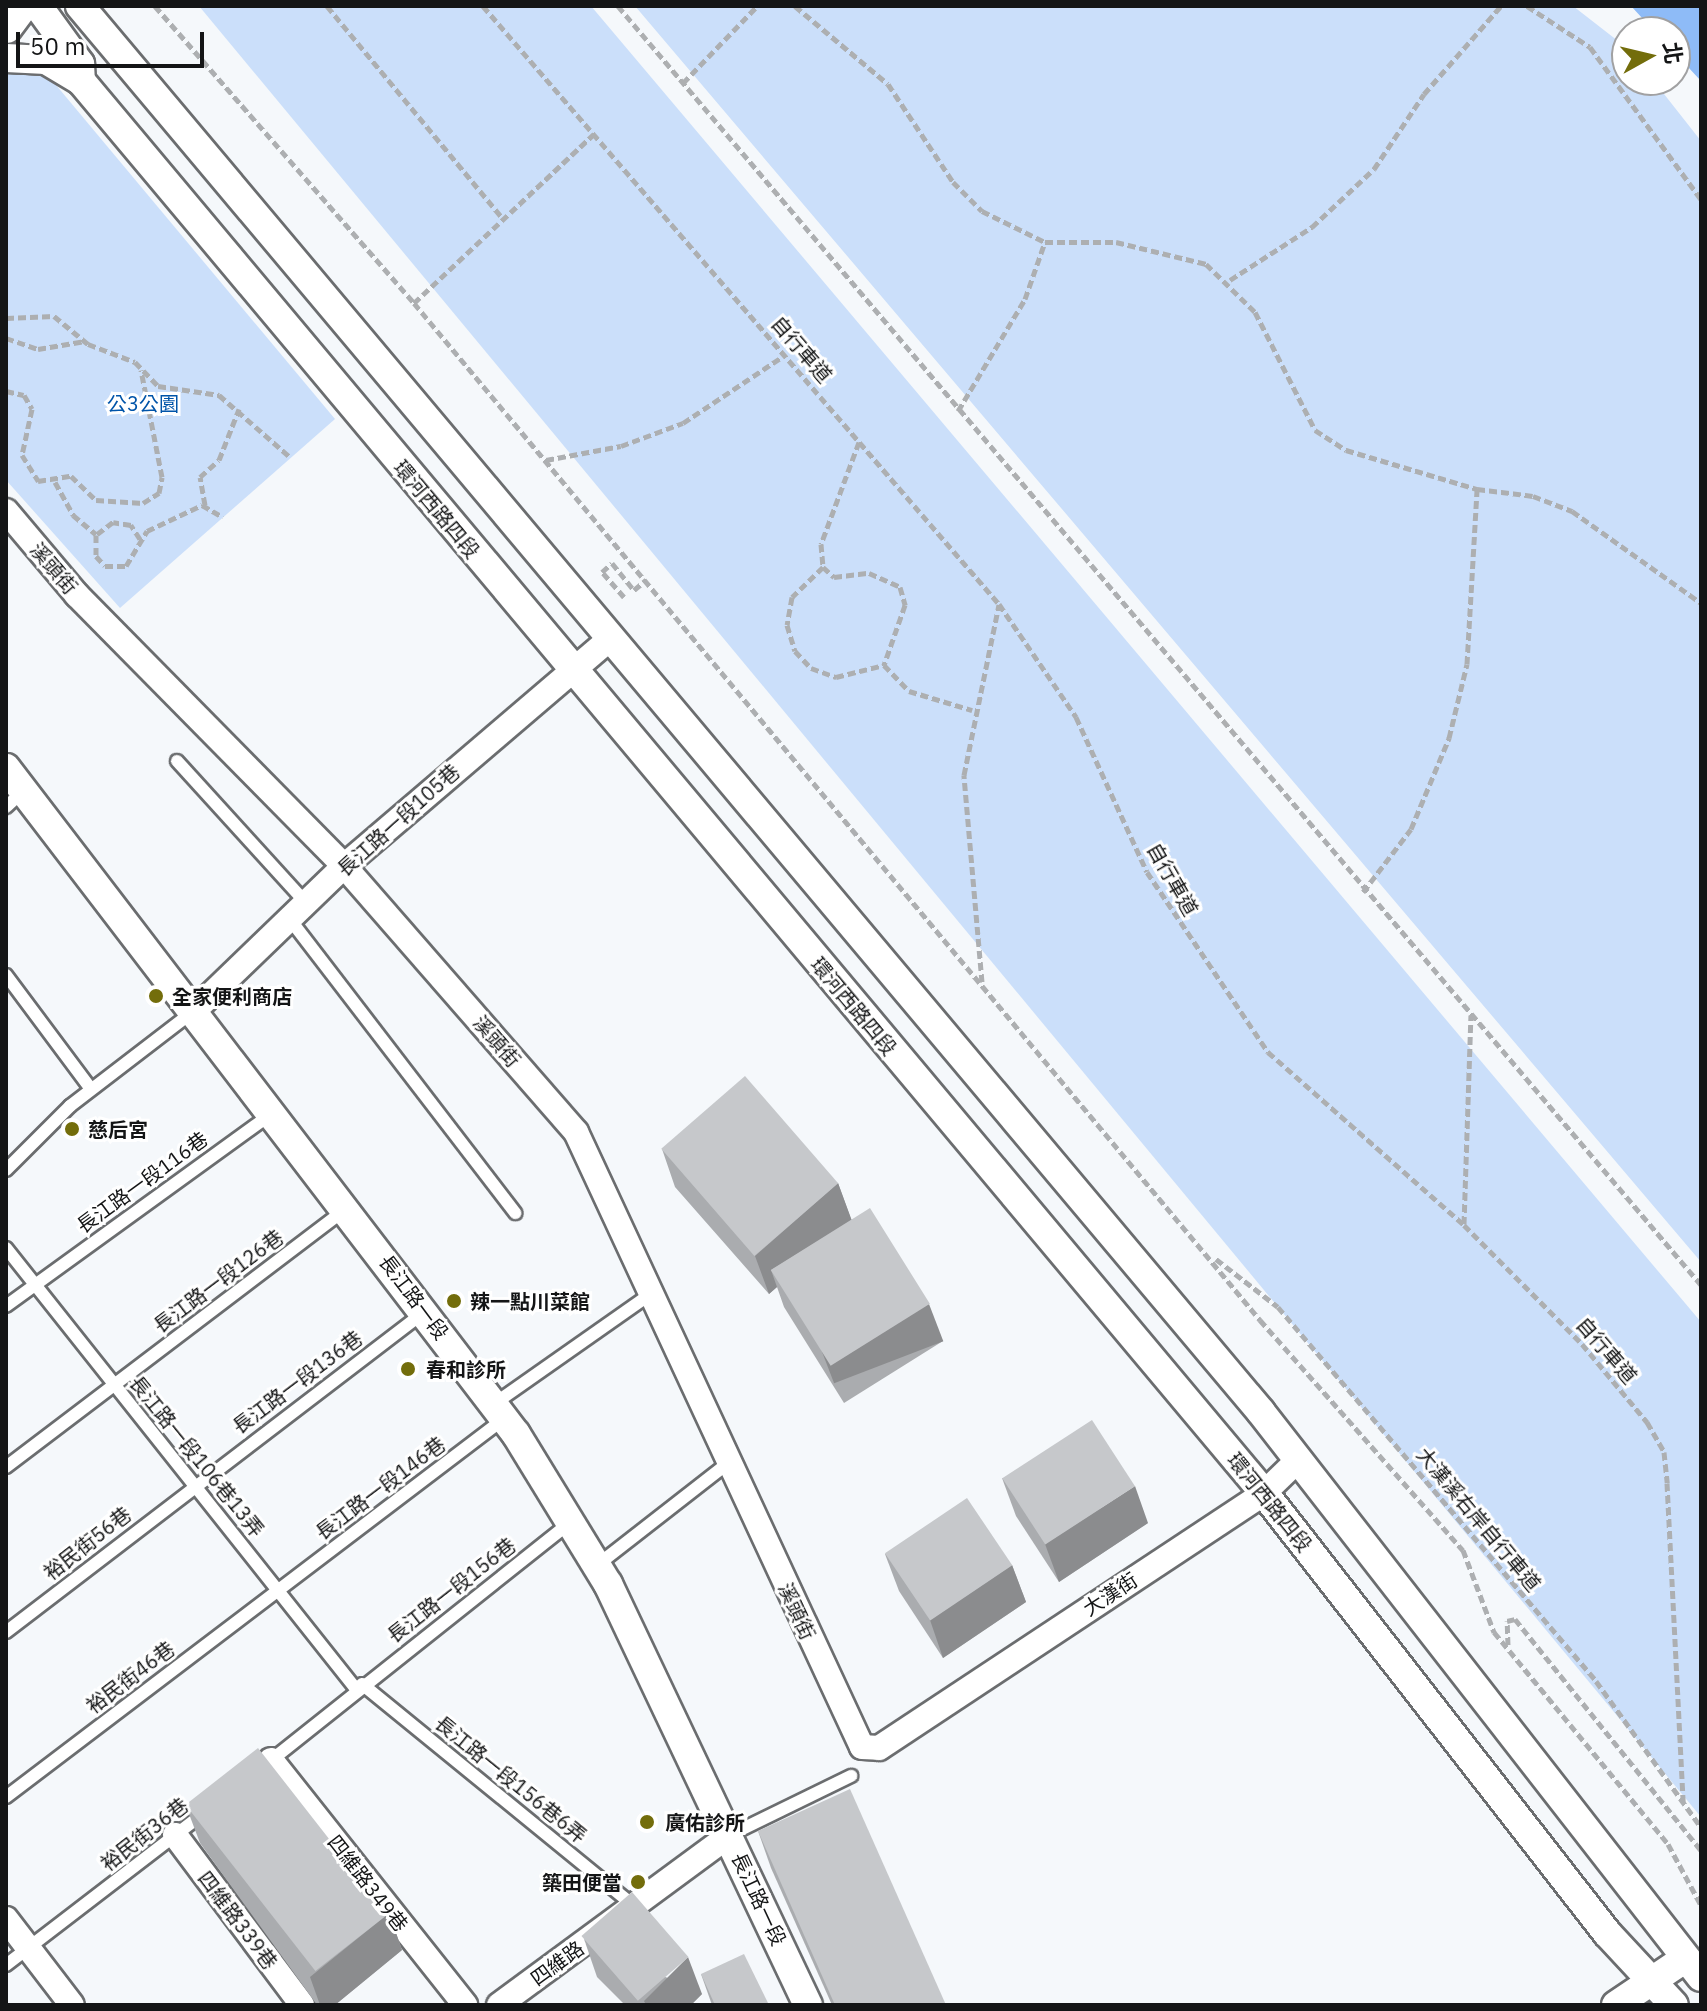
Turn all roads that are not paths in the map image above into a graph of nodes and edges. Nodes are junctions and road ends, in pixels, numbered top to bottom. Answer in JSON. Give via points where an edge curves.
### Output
{"nodes":[{"id":1,"x":22,"y":6,"type":"edge"},
{"id":2,"x":38,"y":6,"type":"edge"},
{"id":3,"x":80,"y":6,"type":"edge"},
{"id":4,"x":6,"y":27,"type":"edge"},
{"id":5,"x":6,"y":58,"type":"edge"},
{"id":6,"x":81,"y":81,"type":"junction"},
{"id":7,"x":6,"y":511,"type":"edge"},
{"id":8,"x":609,"y":640,"type":"junction"},
{"id":9,"x":571,"y":670,"type":"junction"},
{"id":10,"x":177,"y":761,"type":"dead end"},
{"id":11,"x":12,"y":788,"type":"edge"},
{"id":12,"x":344,"y":866,"type":"junction"},
{"id":13,"x":301,"y":914,"type":"junction"},
{"id":14,"x":6,"y":975,"type":"edge"},
{"id":15,"x":196,"y":1009,"type":"junction"},
{"id":16,"x":91,"y":1089,"type":"junction"},
{"id":17,"x":273,"y":1112,"type":"junction"},
{"id":18,"x":6,"y":1170,"type":"edge"},
{"id":19,"x":346,"y":1208,"type":"junction"},
{"id":20,"x":515,"y":1213,"type":"dead end"},
{"id":21,"x":6,"y":1248,"type":"edge"},
{"id":22,"x":34,"y":1284,"type":"junction"},
{"id":23,"x":652,"y":1293,"type":"junction"},
{"id":24,"x":6,"y":1306,"type":"edge"},
{"id":25,"x":425,"y":1311,"type":"junction"},
{"id":26,"x":115,"y":1385,"type":"junction"},
{"id":27,"x":500,"y":1411,"type":"junction"},
{"id":28,"x":1298,"y":1460,"type":"junction"},
{"id":29,"x":727,"y":1464,"type":"junction"},
{"id":30,"x":6,"y":1467,"type":"edge"},
{"id":31,"x":193,"y":1485,"type":"junction"},
{"id":32,"x":1264,"y":1493,"type":"junction"},
{"id":33,"x":570,"y":1523,"type":"junction"},
{"id":34,"x":596,"y":1566,"type":"junction"},
{"id":35,"x":279,"y":1589,"type":"junction"},
{"id":36,"x":6,"y":1632,"type":"edge"},
{"id":37,"x":359,"y":1686,"type":"junction"},
{"id":38,"x":916,"y":1722,"type":"joint"},
{"id":39,"x":265,"y":1765,"type":"joint"},
{"id":40,"x":851,"y":1776,"type":"dead end"},
{"id":41,"x":6,"y":1797,"type":"edge"},
{"id":42,"x":223,"y":1797,"type":"edge"},
{"id":43,"x":175,"y":1835,"type":"junction"},
{"id":44,"x":730,"y":1835,"type":"junction"},
{"id":45,"x":634,"y":1906,"type":"junction"},
{"id":46,"x":6,"y":1919,"type":"edge"},
{"id":47,"x":29,"y":1948,"type":"junction"},
{"id":48,"x":6,"y":1965,"type":"edge"},
{"id":49,"x":1694,"y":1968,"type":"edge"},
{"id":50,"x":1665,"y":1995,"type":"edge"},
{"id":51,"x":72,"y":2005,"type":"edge"},
{"id":52,"x":302,"y":2005,"type":"edge"},
{"id":53,"x":465,"y":2005,"type":"edge"},
{"id":54,"x":499,"y":2005,"type":"edge"},
{"id":55,"x":808,"y":2005,"type":"edge"},
{"id":56,"x":1616,"y":2005,"type":"edge"}],
"edges":[{"from":1,"to":4,"type":"main road"},
{"from":2,"to":6,"type":"street","name":"環河西路四段","via":[[80,64]]},
{"from":3,"to":8,"type":"street"},
{"from":5,"to":6,"type":"street","via":[[46,60]]},
{"from":6,"to":9,"type":"street","name":"環河西路四段"},
{"from":7,"to":12,"type":"street","name":"溪頭街","via":[[77,595]]},
{"from":8,"to":9,"type":"street","name":"長江路一段105巷"},
{"from":8,"to":28,"type":"street","via":[[705,745]]},
{"from":9,"to":12,"type":"street","name":"長江路一段105巷"},
{"from":9,"to":32,"type":"street","name":"環河西路四段"},
{"from":10,"to":13,"type":"lane"},
{"from":11,"to":15,"type":"street","name":"長江路一段"},
{"from":12,"to":13,"type":"street","name":"長江路一段105巷"},
{"from":12,"to":23,"type":"street","name":"溪頭街","via":[[576,1132]]},
{"from":13,"to":15,"type":"street","name":"長江路一段105巷"},
{"from":13,"to":20,"type":"lane"},
{"from":14,"to":16,"type":"lane"},
{"from":15,"to":16,"type":"lane"},
{"from":15,"to":17,"type":"street","name":"長江路一段"},
{"from":16,"to":18,"type":"lane"},
{"from":17,"to":19,"type":"street","name":"長江路一段"},
{"from":17,"to":22,"type":"lane","name":"長江路一段116巷"},
{"from":19,"to":25,"type":"street","name":"長江路一段"},
{"from":19,"to":26,"type":"lane","name":"長江路一段126巷"},
{"from":21,"to":22,"type":"lane","name":"長江路一段106巷13弄"},
{"from":22,"to":24,"type":"lane","name":"長江路一段116巷"},
{"from":22,"to":26,"type":"lane","name":"長江路一段106巷13弄"},
{"from":23,"to":27,"type":"lane","name":"長江路一段146巷"},
{"from":23,"to":29,"type":"street","name":"溪頭街"},
{"from":25,"to":27,"type":"street","name":"長江路一段"},
{"from":25,"to":31,"type":"lane","name":"長江路一段136巷"},
{"from":26,"to":30,"type":"lane","name":"長江路一段126巷"},
{"from":26,"to":31,"type":"lane","name":"長江路一段106巷13弄"},
{"from":27,"to":33,"type":"street","name":"長江路一段"},
{"from":27,"to":35,"type":"lane","name":"長江路一段146巷"},
{"from":28,"to":32,"type":"street","name":"大漢街"},
{"from":28,"to":49,"type":"street"},
{"from":29,"to":34,"type":"lane"},
{"from":29,"to":38,"type":"street","name":"溪頭街","via":[[867,1749]]},
{"from":31,"to":35,"type":"lane","name":"長江路一段106巷13弄"},
{"from":31,"to":36,"type":"lane","name":"裕民街56巷"},
{"from":32,"to":38,"type":"street","name":"大漢街"},
{"from":32,"to":50,"type":"street","name":"環河西路四段","via":[[1607,1933]]},
{"from":33,"to":34,"type":"street","name":"長江路一段"},
{"from":33,"to":37,"type":"lane","name":"長江路一段156巷"},
{"from":34,"to":44,"type":"street","name":"長江路一段"},
{"from":35,"to":37,"type":"lane","name":"長江路一段106巷13弄"},
{"from":35,"to":41,"type":"lane","name":"裕民街46巷"},
{"from":37,"to":39,"type":"lane"},
{"from":37,"to":45,"type":"lane","name":"長江路一段156巷6弄"},
{"from":39,"to":53,"type":"street","name":"四維路349巷"},
{"from":40,"to":44,"type":"lane"},
{"from":42,"to":43,"type":"lane","name":"裕民街36巷"},
{"from":43,"to":47,"type":"lane","name":"裕民街36巷"},
{"from":43,"to":52,"type":"street","name":"四維路339巷"},
{"from":44,"to":45,"type":"street","name":"四維路"},
{"from":44,"to":55,"type":"street","name":"長江路一段"},
{"from":45,"to":54,"type":"street","name":"四維路"},
{"from":46,"to":47,"type":"street"},
{"from":47,"to":48,"type":"lane","name":"裕民街36巷"},
{"from":47,"to":51,"type":"street"},
{"from":49,"to":50,"type":"street"},
{"from":50,"to":56,"type":"street"}]}
